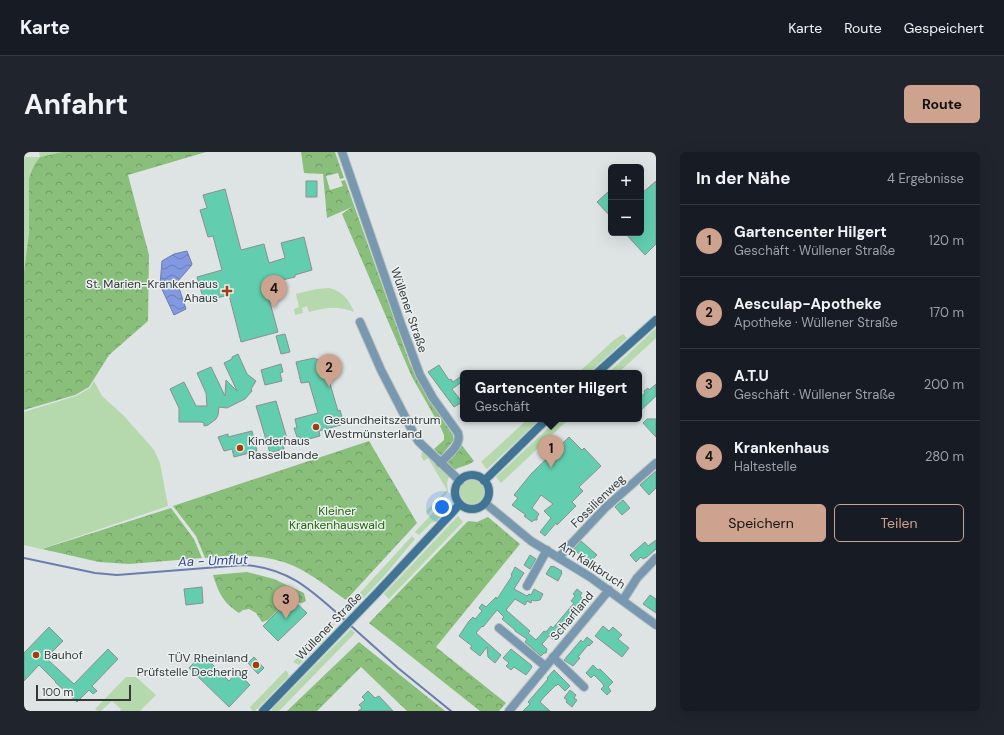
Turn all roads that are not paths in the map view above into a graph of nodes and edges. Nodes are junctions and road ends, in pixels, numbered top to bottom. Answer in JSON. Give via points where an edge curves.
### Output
{"nodes":[{"id":1,"x":342,"y":152,"type":"edge"},
{"id":2,"x":656,"y":320,"type":"edge"},
{"id":3,"x":360,"y":322,"type":"dead end"},
{"id":4,"x":600,"y":370,"type":"edge"},
{"id":5,"x":544,"y":422,"type":"edge"},
{"id":6,"x":440,"y":463,"type":"junction"},
{"id":7,"x":656,"y":463,"type":"edge"},
{"id":8,"x":460,"y":481,"type":"junction"},
{"id":9,"x":484,"y":481,"type":"junction"},
{"id":10,"x":485,"y":503,"type":"junction"},
{"id":11,"x":460,"y":504,"type":"junction"},
{"id":12,"x":547,"y":550,"type":"junction"},
{"id":13,"x":559,"y":557,"type":"junction"},
{"id":14,"x":656,"y":558,"type":"edge"},
{"id":15,"x":527,"y":586,"type":"dead end"},
{"id":16,"x":609,"y":590,"type":"junction"},
{"id":17,"x":623,"y":600,"type":"junction"},
{"id":18,"x":656,"y":625,"type":"edge"},
{"id":19,"x":499,"y":628,"type":"dead end"},
{"id":20,"x":553,"y":657,"type":"junction"},
{"id":21,"x":545,"y":666,"type":"junction"},
{"id":22,"x":584,"y":686,"type":"dead end"},
{"id":23,"x":264,"y":711,"type":"edge"},
{"id":24,"x":509,"y":711,"type":"edge"}],
"edges":[{"from":1,"to":6,"type":"street","name":"Wüllener Straße","via":[[420,375],[458,433],[457,443]]},
{"from":2,"to":4,"type":"main road"},
{"from":3,"to":6,"type":"street","via":[[415,436]]},
{"from":5,"to":9,"type":"main road"},
{"from":6,"to":8,"type":"street"},
{"from":7,"to":13,"type":"street","name":"Fossilienweg","via":[[605,508]]},
{"from":8,"to":9,"type":"main road","via":[[474,476]]},
{"from":8,"to":11,"type":"main road","via":[[455,495]]},
{"from":9,"to":10,"type":"main road","via":[[489,495]]},
{"from":10,"to":11,"type":"main road","via":[[474,509]]},
{"from":10,"to":12,"type":"street","name":"Am Kalkbruch","via":[[515,529]]},
{"from":11,"to":23,"type":"main road","name":"Wüllener Straße"},
{"from":12,"to":13,"type":"street","name":"Am Kalkbruch"},
{"from":12,"to":15,"type":"street","name":"Am Kalkbruch"},
{"from":13,"to":16,"type":"street","name":"Am Kalkbruch"},
{"from":14,"to":17,"type":"street","name":"Am Kalkbruch","via":[[637,578]]},
{"from":16,"to":17,"type":"street","name":"Am Kalkbruch"},
{"from":16,"to":20,"type":"street","name":"Scharfland"},
{"from":17,"to":18,"type":"street","name":"Am Kalkbruch"},
{"from":19,"to":21,"type":"street"},
{"from":20,"to":21,"type":"street","name":"Scharfland"},
{"from":20,"to":22,"type":"street","name":"Scharfland"},
{"from":21,"to":24,"type":"street","name":"Scharfland"}]}
